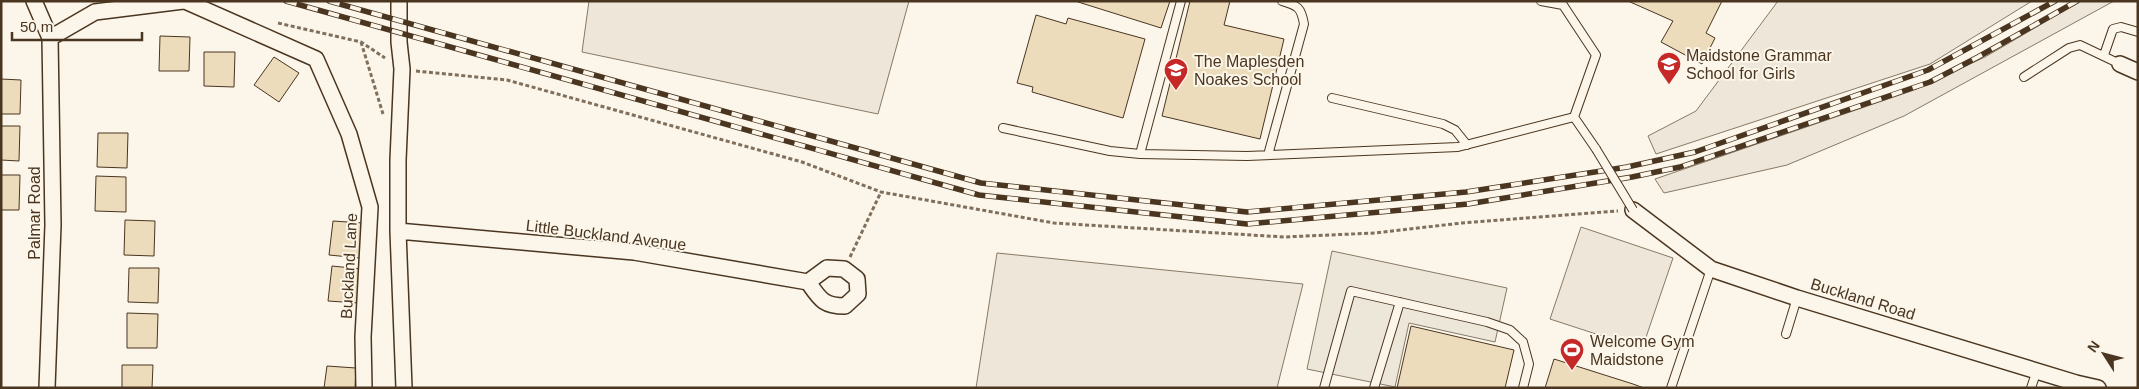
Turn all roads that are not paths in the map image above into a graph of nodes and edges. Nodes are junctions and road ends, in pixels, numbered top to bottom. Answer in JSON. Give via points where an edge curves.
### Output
{"nodes":[{"id":1,"x":34,"y":1,"type":"edge"},
{"id":2,"x":184,"y":1,"type":"edge"},
{"id":3,"x":399,"y":1,"type":"edge"},
{"id":4,"x":1181,"y":1,"type":"edge"},
{"id":5,"x":1282,"y":1,"type":"edge"},
{"id":6,"x":1541,"y":1,"type":"edge"},
{"id":7,"x":2138,"y":32,"type":"edge"},
{"id":8,"x":50,"y":38,"type":"junction"},
{"id":9,"x":2104,"y":55,"type":"junction"},
{"id":10,"x":2120,"y":64,"type":"joint"},
{"id":11,"x":2138,"y":72,"type":"edge"},
{"id":12,"x":2024,"y":77,"type":"dead end"},
{"id":13,"x":1332,"y":98,"type":"dead end"},
{"id":14,"x":1574,"y":117,"type":"junction"},
{"id":15,"x":1003,"y":128,"type":"dead end"},
{"id":16,"x":1466,"y":145,"type":"junction"},
{"id":17,"x":1140,"y":154,"type":"junction"},
{"id":18,"x":1268,"y":155,"type":"junction"},
{"id":19,"x":1633,"y":210,"type":"joint"},
{"id":20,"x":398,"y":231,"type":"junction"},
{"id":21,"x":1711,"y":268,"type":"junction"},
{"id":22,"x":808,"y":282,"type":"junction"},
{"id":23,"x":1797,"y":298,"type":"junction"},
{"id":24,"x":1400,"y":302,"type":"junction"},
{"id":25,"x":1786,"y":334,"type":"dead end"},
{"id":26,"x":2037,"y":370,"type":"junction"},
{"id":27,"x":2076,"y":385,"type":"edge"},
{"id":28,"x":46,"y":388,"type":"edge"},
{"id":29,"x":364,"y":388,"type":"edge"},
{"id":30,"x":404,"y":388,"type":"edge"},
{"id":31,"x":1324,"y":388,"type":"edge"},
{"id":32,"x":1374,"y":388,"type":"edge"},
{"id":33,"x":1524,"y":388,"type":"edge"},
{"id":34,"x":1671,"y":388,"type":"edge"},
{"id":35,"x":2031,"y":388,"type":"edge"},
{"id":36,"x":2098,"y":388,"type":"edge"}],
"edges":[{"from":1,"to":8,"type":"street"},
{"from":2,"to":8,"type":"street","via":[[95,12]]},
{"from":2,"to":29,"type":"street","name":"Buckland Lane","via":[[316,59],[349,134],[370,207],[363,337]]},
{"from":3,"to":20,"type":"street","via":[[402,69]]},
{"from":4,"to":17,"type":"lane"},
{"from":5,"to":18,"type":"lane","via":[[1302,12],[1304,24]]},
{"from":6,"to":14,"type":"lane","via":[[1563,5],[1596,55]]},
{"from":7,"to":9,"type":"lane","via":[[2121,27],[2112,29]]},
{"from":8,"to":28,"type":"street","name":"Palmar Road","via":[[52,225]]},
{"from":9,"to":10,"type":"lane"},
{"from":9,"to":12,"type":"lane","via":[[2080,45],[2069,48]]},
{"from":10,"to":11,"type":"street"},
{"from":13,"to":16,"type":"lane","via":[[1443,124],[1455,130]]},
{"from":14,"to":16,"type":"lane"},
{"from":14,"to":19,"type":"lane","bridge":true},
{"from":15,"to":17,"type":"lane","via":[[1110,151]]},
{"from":16,"to":18,"type":"lane","via":[[1398,151]]},
{"from":17,"to":18,"type":"lane"},
{"from":19,"to":21,"type":"street","name":"Buckland Road"},
{"from":20,"to":22,"type":"street","name":"Little Buckland Avenue","via":[[634,252]]},
{"from":20,"to":30,"type":"street"},
{"from":21,"to":23,"type":"street","name":"Buckland Road"},
{"from":21,"to":34,"type":"lane"},
{"from":22,"to":22,"type":"street","via":[[820,300],[830,306],[845,306],[858,294],[857,279],[844,269],[827,268]]},
{"from":23,"to":25,"type":"lane"},
{"from":23,"to":26,"type":"street","name":"Buckland Road"},
{"from":24,"to":31,"type":"lane","via":[[1351,290]]},
{"from":24,"to":32,"type":"lane"},
{"from":24,"to":33,"type":"lane","via":[[1510,330],[1523,342],[1529,364]]},
{"from":26,"to":27,"type":"street","name":"Buckland Road"},
{"from":26,"to":35,"type":"lane"},
{"from":27,"to":36,"type":"street","name":"Buckland Road"}]}
